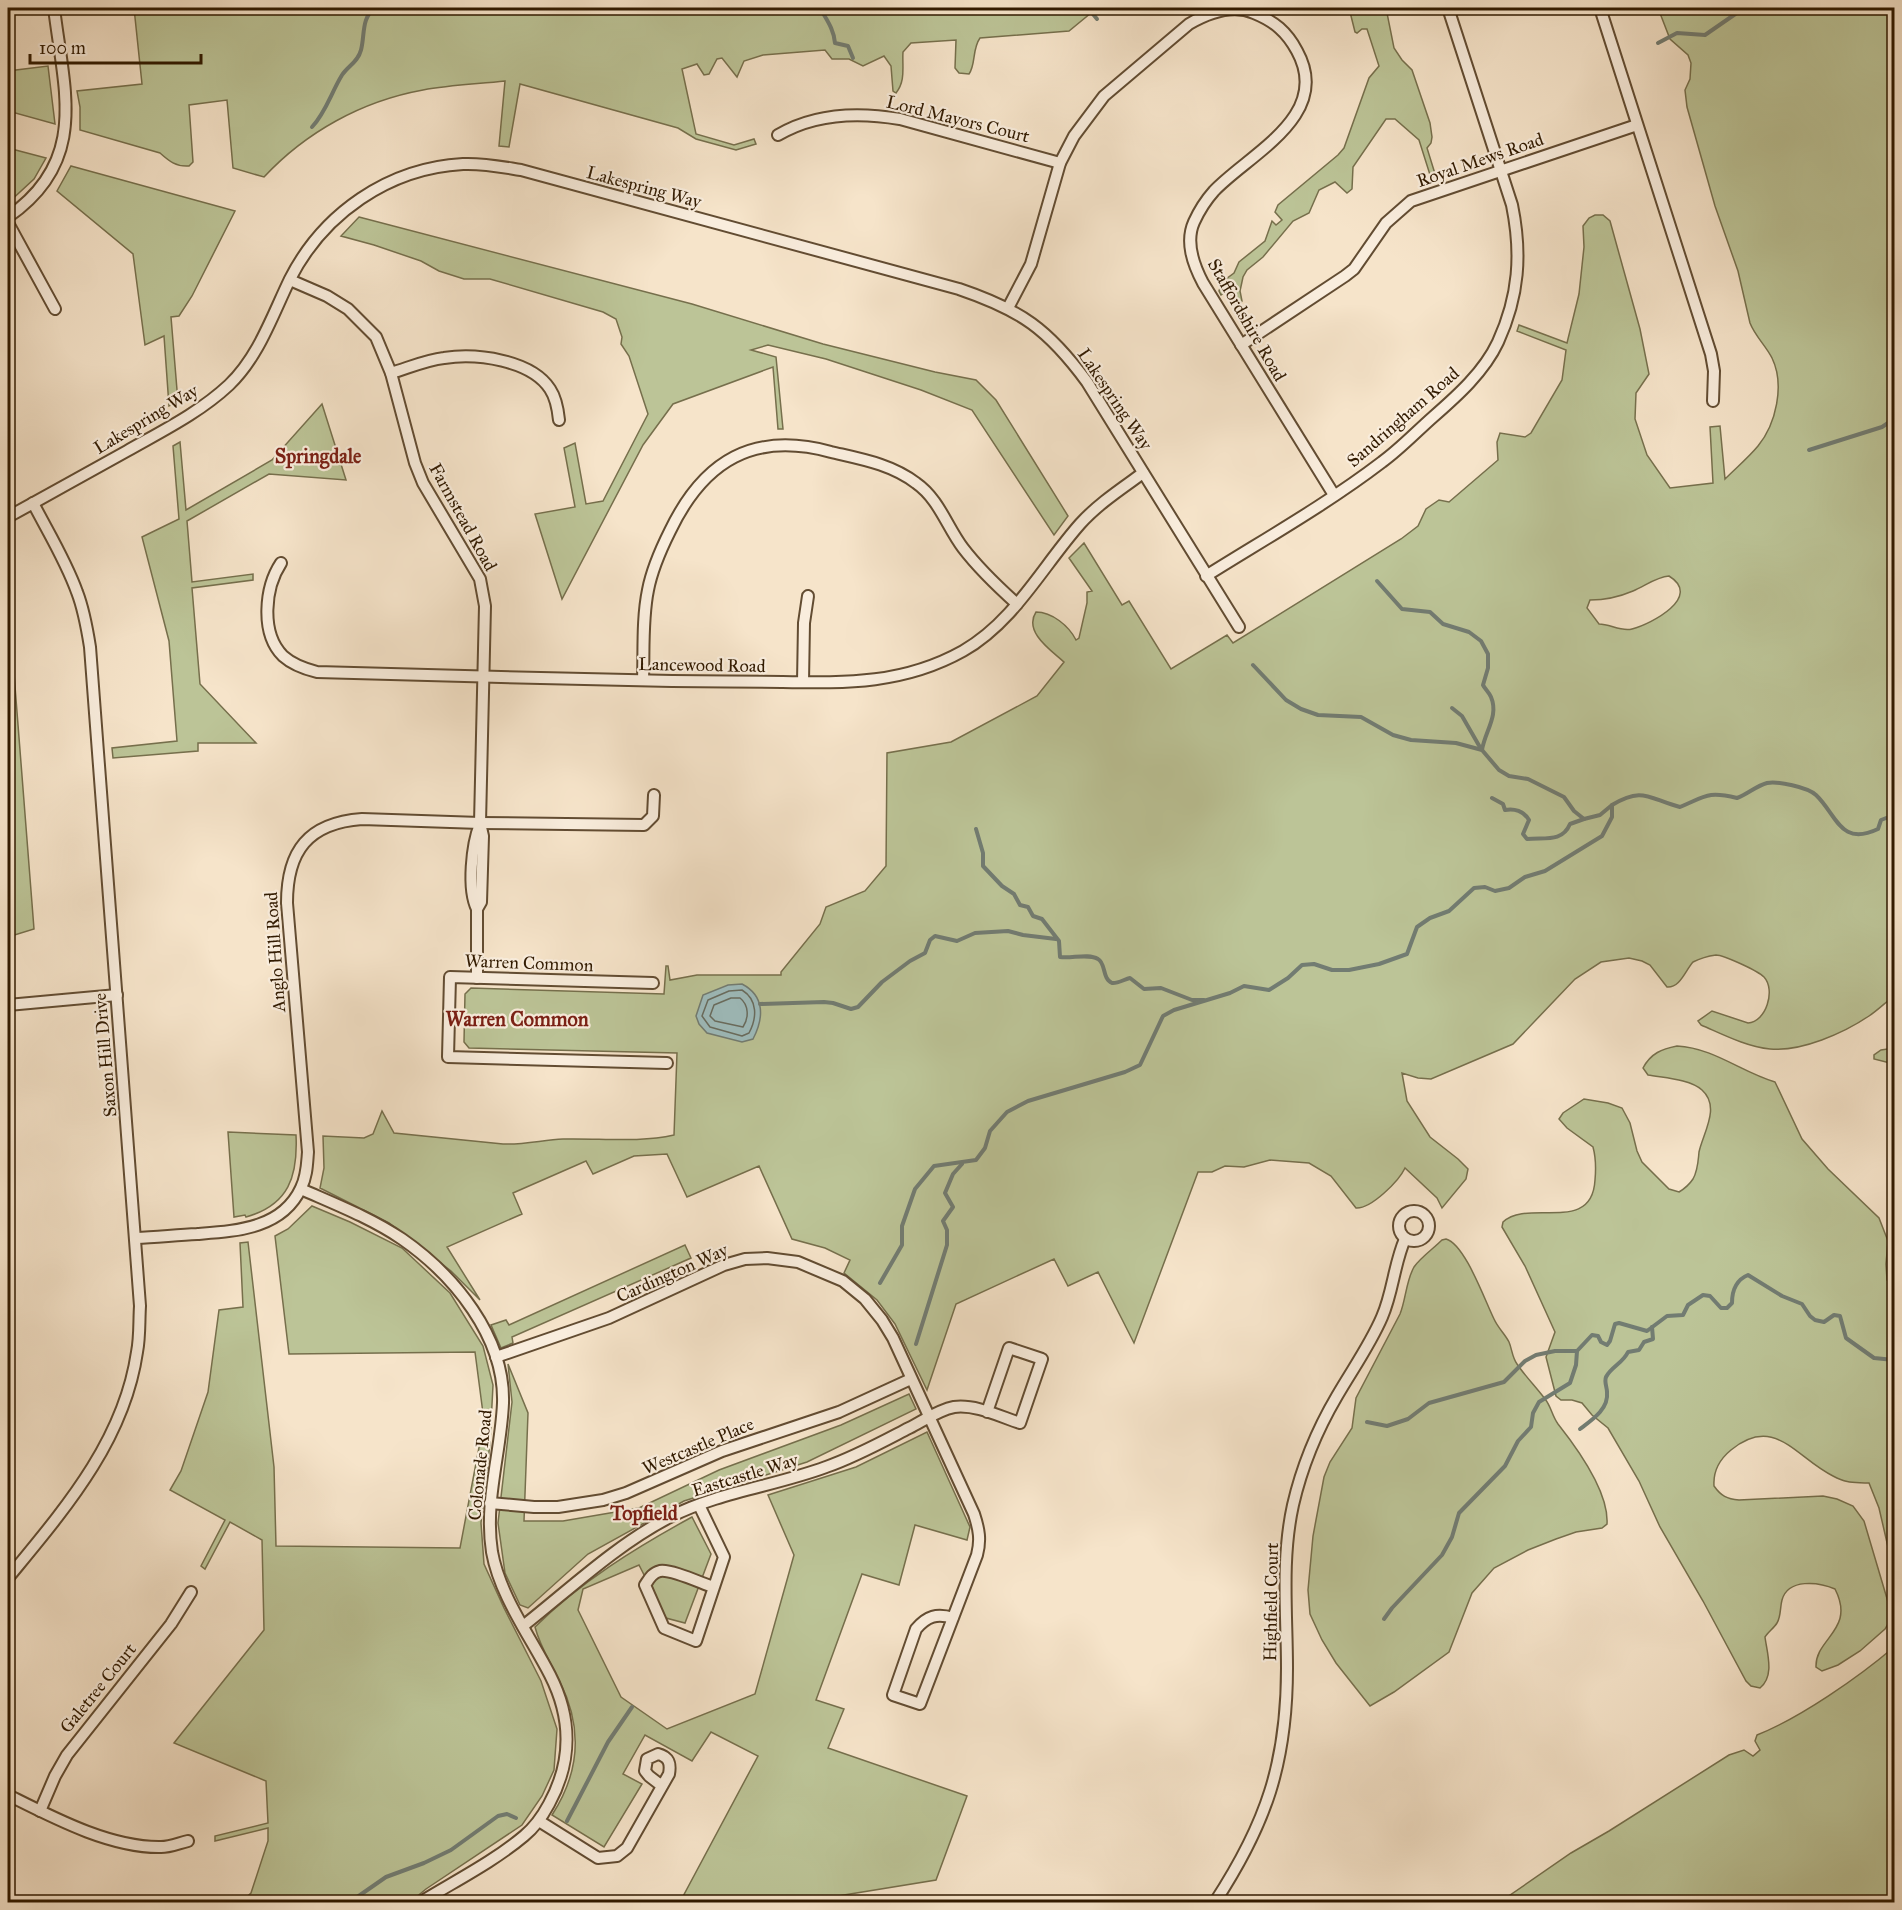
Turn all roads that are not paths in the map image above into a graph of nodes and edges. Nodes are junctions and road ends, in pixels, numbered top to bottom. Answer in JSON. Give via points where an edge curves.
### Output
{"nodes":[{"id":1,"x":54,"y":8,"type":"edge"},
{"id":2,"x":1449,"y":8,"type":"edge"},
{"id":3,"x":1600,"y":8,"type":"edge"},
{"id":4,"x":1637,"y":125,"type":"junction"},
{"id":5,"x":778,"y":135,"type":"dead end"},
{"id":6,"x":1060,"y":163,"type":"junction"},
{"id":7,"x":1500,"y":170,"type":"junction"},
{"id":8,"x":8,"y":217,"type":"edge"},
{"id":9,"x":8,"y":223,"type":"edge"},
{"id":10,"x":290,"y":280,"type":"junction"},
{"id":11,"x":1008,"y":308,"type":"junction"},
{"id":12,"x":55,"y":309,"type":"dead end"},
{"id":13,"x":1240,"y":345,"type":"junction"},
{"id":14,"x":391,"y":373,"type":"junction"},
{"id":15,"x":1713,"y":401,"type":"dead end"},
{"id":16,"x":559,"y":420,"type":"dead end"},
{"id":17,"x":1143,"y":473,"type":"junction"},
{"id":18,"x":1334,"y":495,"type":"junction"},
{"id":19,"x":33,"y":504,"type":"junction"},
{"id":20,"x":8,"y":517,"type":"edge"},
{"id":21,"x":281,"y":563,"type":"dead end"},
{"id":22,"x":1206,"y":576,"type":"junction"},
{"id":23,"x":808,"y":596,"type":"dead end"},
{"id":24,"x":1017,"y":604,"type":"junction"},
{"id":25,"x":1239,"y":627,"type":"dead end"},
{"id":26,"x":484,"y":677,"type":"junction"},
{"id":27,"x":644,"y":680,"type":"junction"},
{"id":28,"x":804,"y":682,"type":"junction"},
{"id":29,"x":654,"y":795,"type":"dead end"},
{"id":30,"x":480,"y":823,"type":"junction"},
{"id":31,"x":477,"y":978,"type":"junction"},
{"id":32,"x":653,"y":983,"type":"dead end"},
{"id":33,"x":117,"y":995,"type":"junction"},
{"id":34,"x":8,"y":1005,"type":"edge"},
{"id":35,"x":667,"y":1063,"type":"dead end"},
{"id":36,"x":301,"y":1188,"type":"junction"},
{"id":37,"x":136,"y":1238,"type":"junction"},
{"id":38,"x":1405,"y":1239,"type":"dead end"},
{"id":39,"x":496,"y":1357,"type":"junction"},
{"id":40,"x":911,"y":1378,"type":"junction"},
{"id":41,"x":987,"y":1412,"type":"junction"},
{"id":42,"x":930,"y":1417,"type":"junction"},
{"id":43,"x":490,"y":1503,"type":"junction"},
{"id":44,"x":699,"y":1505,"type":"junction"},
{"id":45,"x":8,"y":1559,"type":"edge"},
{"id":46,"x":17,"y":1567,"type":"junction"},
{"id":47,"x":8,"y":1578,"type":"edge"},
{"id":48,"x":713,"y":1587,"type":"junction"},
{"id":49,"x":191,"y":1592,"type":"dead end"},
{"id":50,"x":952,"y":1618,"type":"junction"},
{"id":51,"x":523,"y":1626,"type":"junction"},
{"id":52,"x":662,"y":1786,"type":"dead end"},
{"id":53,"x":8,"y":1795,"type":"edge"},
{"id":54,"x":40,"y":1811,"type":"junction"},
{"id":55,"x":539,"y":1821,"type":"junction"},
{"id":56,"x":188,"y":1841,"type":"dead end"},
{"id":57,"x":421,"y":1902,"type":"edge"},
{"id":58,"x":1215,"y":1902,"type":"edge"}],
"edges":[{"from":1,"to":8,"type":"street","via":[[66,108],[62,148],[44,185]]},
{"from":2,"to":7,"type":"street","name":"Sandringham Road"},
{"from":3,"to":4,"type":"street"},
{"from":4,"to":7,"type":"street","name":"Royal Mews Road"},
{"from":4,"to":15,"type":"street","via":[[1711,354]]},
{"from":5,"to":6,"type":"street","name":"Lord Mayors Court","via":[[820,119],[879,115]]},
{"from":6,"to":11,"type":"street","name":"Staffordshire Road","via":[[1031,264]]},
{"from":6,"to":13,"type":"street","name":"Staffordshire Road","via":[[1104,96],[1189,24],[1204,15],[1237,9],[1269,19],[1282,29],[1301,58],[1305,75],[1300,106],[1282,133],[1214,191],[1193,224],[1190,238],[1196,269]]},
{"from":7,"to":13,"type":"street","name":"Royal Mews Road","via":[[1411,201],[1386,223],[1346,276]]},
{"from":7,"to":18,"type":"street","name":"Sandringham Road","via":[[1512,205],[1519,260],[1508,315],[1497,345],[1459,394],[1383,461]]},
{"from":9,"to":12,"type":"street"},
{"from":10,"to":11,"type":"street","name":"Lakespring Way","via":[[305,252],[324,230],[367,194],[411,174],[463,164],[489,164],[959,290]]},
{"from":10,"to":14,"type":"street","name":"Farmstead Road","via":[[348,309],[376,338]]},
{"from":10,"to":19,"type":"street","name":"Lakespring Way","via":[[262,339],[231,383],[180,422]]},
{"from":11,"to":17,"type":"street","name":"Lakespring Way","via":[[1050,337],[1071,360]]},
{"from":13,"to":18,"type":"street","name":"Staffordshire Road"},
{"from":14,"to":16,"type":"street","via":[[459,356],[523,367],[552,391]]},
{"from":14,"to":26,"type":"street","name":"Farmstead Road","via":[[423,483],[480,579],[485,606]]},
{"from":17,"to":22,"type":"street","name":"Lakespring Way"},
{"from":17,"to":24,"type":"street","name":"Lancewood Road","via":[[1096,507]]},
{"from":18,"to":22,"type":"street","name":"Sandringham Road"},
{"from":19,"to":20,"type":"street","name":"Lakespring Way"},
{"from":19,"to":33,"type":"street","name":"Saxon Hill Drive","via":[[67,565],[85,618]]},
{"from":21,"to":26,"type":"street","name":"Lancewood Road","via":[[273,575],[267,608],[275,644],[292,662],[317,672]]},
{"from":22,"to":25,"type":"street","name":"Lakespring Way"},
{"from":23,"to":28,"type":"street"},
{"from":24,"to":27,"type":"street","via":[[962,547],[927,492],[903,474],[813,447],[771,444],[751,450],[713,471],[678,515],[648,589]]},
{"from":24,"to":28,"type":"street","name":"Lancewood Road","via":[[997,626],[965,650],[917,672],[866,681]]},
{"from":26,"to":27,"type":"street","name":"Lancewood Road"},
{"from":26,"to":30,"type":"street","name":"Farmstead Road"},
{"from":27,"to":28,"type":"street","name":"Lancewood Road"},
{"from":29,"to":30,"type":"street","name":"Anglo Hill Road","via":[[653,816],[644,825]]},
{"from":30,"to":31,"type":"street","name":"Farmstead Road","via":[[483,836]]},
{"from":30,"to":36,"type":"street","name":"Anglo Hill Road","via":[[345,820],[320,831],[297,850],[287,882],[287,903],[308,1152]]},
{"from":31,"to":32,"type":"street","name":"Warren Common"},
{"from":31,"to":35,"type":"street","name":"Warren Common","via":[[450,977],[448,1057]]},
{"from":33,"to":34,"type":"street"},
{"from":33,"to":37,"type":"street","name":"Saxon Hill Drive"},
{"from":36,"to":37,"type":"street","name":"Anglo Hill Road","via":[[278,1215],[246,1229]]},
{"from":36,"to":39,"type":"street","name":"Colonade Road","via":[[372,1222],[426,1258],[465,1300]]},
{"from":37,"to":46,"type":"street","name":"Saxon Hill Drive","via":[[138,1351],[121,1412],[94,1466]]},
{"from":38,"to":58,"type":"street","name":"Highfield Court","via":[[1382,1317],[1325,1417],[1299,1479],[1285,1567],[1286,1707],[1278,1763],[1254,1836]]},
{"from":39,"to":40,"type":"street","name":"Cardington Way","via":[[609,1318],[724,1265],[767,1258],[819,1269],[857,1292],[882,1320]]},
{"from":39,"to":43,"type":"street","name":"Colonade Road","via":[[503,1401]]},
{"from":40,"to":42,"type":"street","name":"Cardington Way"},
{"from":40,"to":43,"type":"street","name":"Westcastle Place","via":[[839,1412],[722,1451],[626,1494],[558,1507]]},
{"from":41,"to":41,"type":"street","name":"Eastcastle Way","via":[[1020,1424],[1042,1359],[1009,1348]]},
{"from":41,"to":42,"type":"street","name":"Eastcastle Way","via":[[955,1407]]},
{"from":42,"to":44,"type":"street","name":"Eastcastle Way","via":[[825,1468]]},
{"from":42,"to":50,"type":"street","name":"Cardington Way","via":[[979,1528],[977,1555]]},
{"from":43,"to":51,"type":"street","name":"Colonade Road","via":[[493,1555]]},
{"from":44,"to":48,"type":"street","via":[[723,1557]]},
{"from":44,"to":51,"type":"street","name":"Eastcastle Way","via":[[634,1539]]},
{"from":45,"to":46,"type":"street"},
{"from":46,"to":47,"type":"street","name":"Saxon Hill Drive"},
{"from":48,"to":48,"type":"street","via":[[696,1641],[664,1628],[645,1585],[650,1576],[660,1571]]},
{"from":49,"to":54,"type":"street","name":"Galetree Court","via":[[171,1624],[67,1755]]},
{"from":50,"to":50,"type":"street","name":"Cardington Way","via":[[920,1704],[893,1695],[922,1621],[941,1614]]},
{"from":51,"to":55,"type":"street","name":"Colonade Road","via":[[560,1696],[567,1732],[563,1772]]},
{"from":52,"to":55,"type":"street","via":[[627,1848],[618,1856],[598,1858]]},
{"from":53,"to":54,"type":"street"},
{"from":54,"to":56,"type":"street","via":[[123,1843],[164,1847]]},
{"from":55,"to":57,"type":"street","name":"Colonade Road","via":[[504,1851]]}]}
